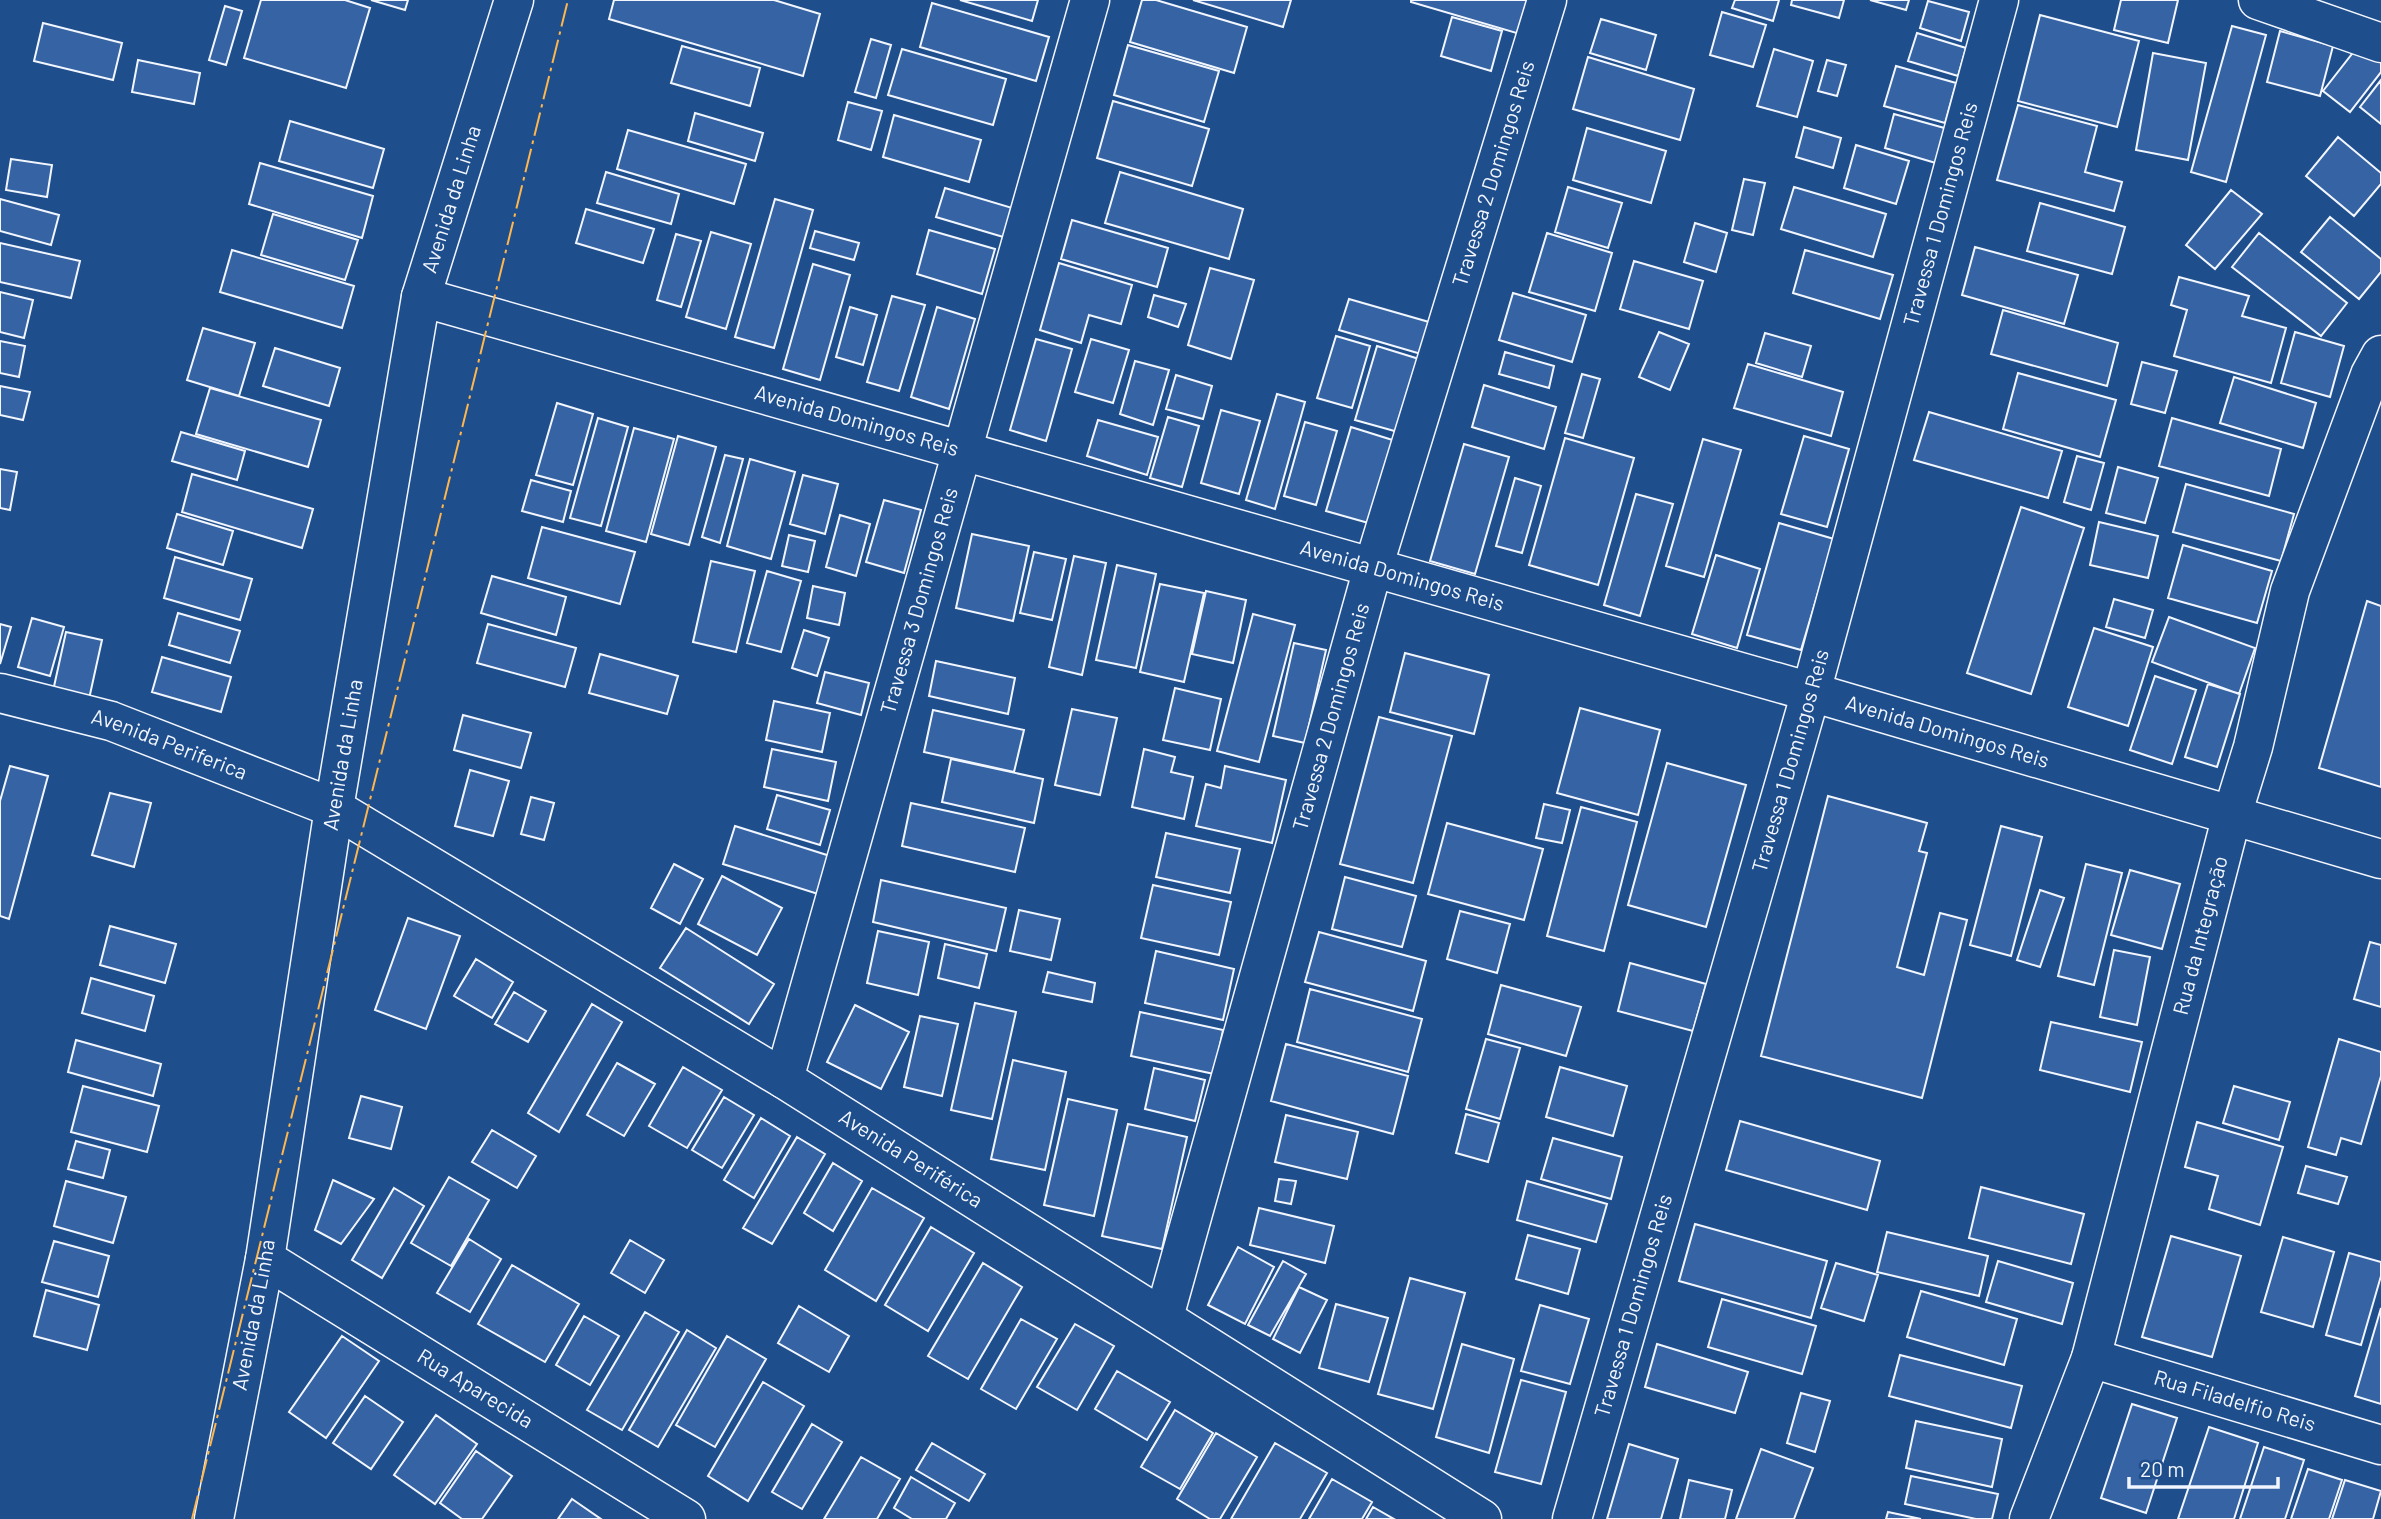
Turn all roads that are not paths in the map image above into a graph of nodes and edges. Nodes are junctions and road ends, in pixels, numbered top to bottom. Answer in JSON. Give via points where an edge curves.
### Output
{"nodes":[{"id":1,"x":514,"y":0,"type":"edge"},
{"id":2,"x":1090,"y":0,"type":"edge"},
{"id":3,"x":1546,"y":0,"type":"edge"},
{"id":4,"x":1999,"y":0,"type":"edge"},
{"id":5,"x":2258,"y":0,"type":"edge"},
{"id":6,"x":2381,"y":43,"type":"edge"},
{"id":7,"x":421,"y":297,"type":"junction"},
{"id":8,"x":2377,"y":369,"type":"edge"},
{"id":9,"x":961,"y":452,"type":"junction"},
{"id":10,"x":1373,"y":568,"type":"junction"},
{"id":11,"x":1811,"y":691,"type":"junction"},
{"id":12,"x":0,"y":693,"type":"edge"},
{"id":13,"x":334,"y":808,"type":"junction"},
{"id":14,"x":2232,"y":815,"type":"junction"},
{"id":15,"x":2381,"y":859,"type":"edge"},
{"id":16,"x":784,"y":1079,"type":"junction"},
{"id":17,"x":265,"y":1259,"type":"junction"},
{"id":18,"x":1164,"y":1317,"type":"junction"},
{"id":19,"x":2091,"y":1358,"type":"junction"},
{"id":20,"x":2381,"y":1445,"type":"edge"},
{"id":21,"x":683,"y":1518,"type":"edge"},
{"id":22,"x":214,"y":1519,"type":"edge"},
{"id":23,"x":1482,"y":1519,"type":"edge"},
{"id":24,"x":1572,"y":1519,"type":"edge"},
{"id":25,"x":2029,"y":1519,"type":"edge"}],
"edges":[{"from":1,"to":7,"type":"street","name":"Avenida da Linha"},
{"from":2,"to":9,"type":"street","name":"Travessa 3 Domingos Reis"},
{"from":3,"to":10,"type":"street","name":"Travessa 2 Domingos Reis"},
{"from":4,"to":11,"type":"street","name":"Travessa 1 Domingos Reis"},
{"from":5,"to":6,"type":"street"},
{"from":7,"to":9,"type":"street","name":"Avenida Domingos Reis"},
{"from":7,"to":13,"type":"street","name":"Avenida da Linha"},
{"from":8,"to":14,"type":"street","name":"Rua da Integração","via":[[2290,591]]},
{"from":9,"to":10,"type":"street","name":"Avenida Domingos Reis"},
{"from":9,"to":16,"type":"street","name":"Travessa 3 Domingos Reis"},
{"from":10,"to":11,"type":"street","name":"Avenida Domingos Reis"},
{"from":10,"to":18,"type":"street","name":"Travessa 2 Domingos Reis"},
{"from":11,"to":14,"type":"street","name":"Avenida Domingos Reis"},
{"from":11,"to":24,"type":"street","name":"Travessa 1 Domingos Reis"},
{"from":12,"to":13,"type":"street","name":"Avenida Periferica","via":[[111,722]]},
{"from":13,"to":16,"type":"street","name":"Avenida Periférica"},
{"from":13,"to":17,"type":"street","name":"Avenida da Linha"},
{"from":14,"to":15,"type":"street","name":"Avenida Domingos Reis"},
{"from":14,"to":19,"type":"street","name":"Rua da Integração"},
{"from":16,"to":18,"type":"street","name":"Avenida Periférica"},
{"from":17,"to":21,"type":"street","name":"Rua Aparecida"},
{"from":17,"to":22,"type":"street","name":"Avenida da Linha"},
{"from":18,"to":23,"type":"street","name":"Avenida Periférica"},
{"from":19,"to":20,"type":"street","name":"Rua Filadelfio Reis"},
{"from":19,"to":25,"type":"street","name":"Rua da Integração"}]}
